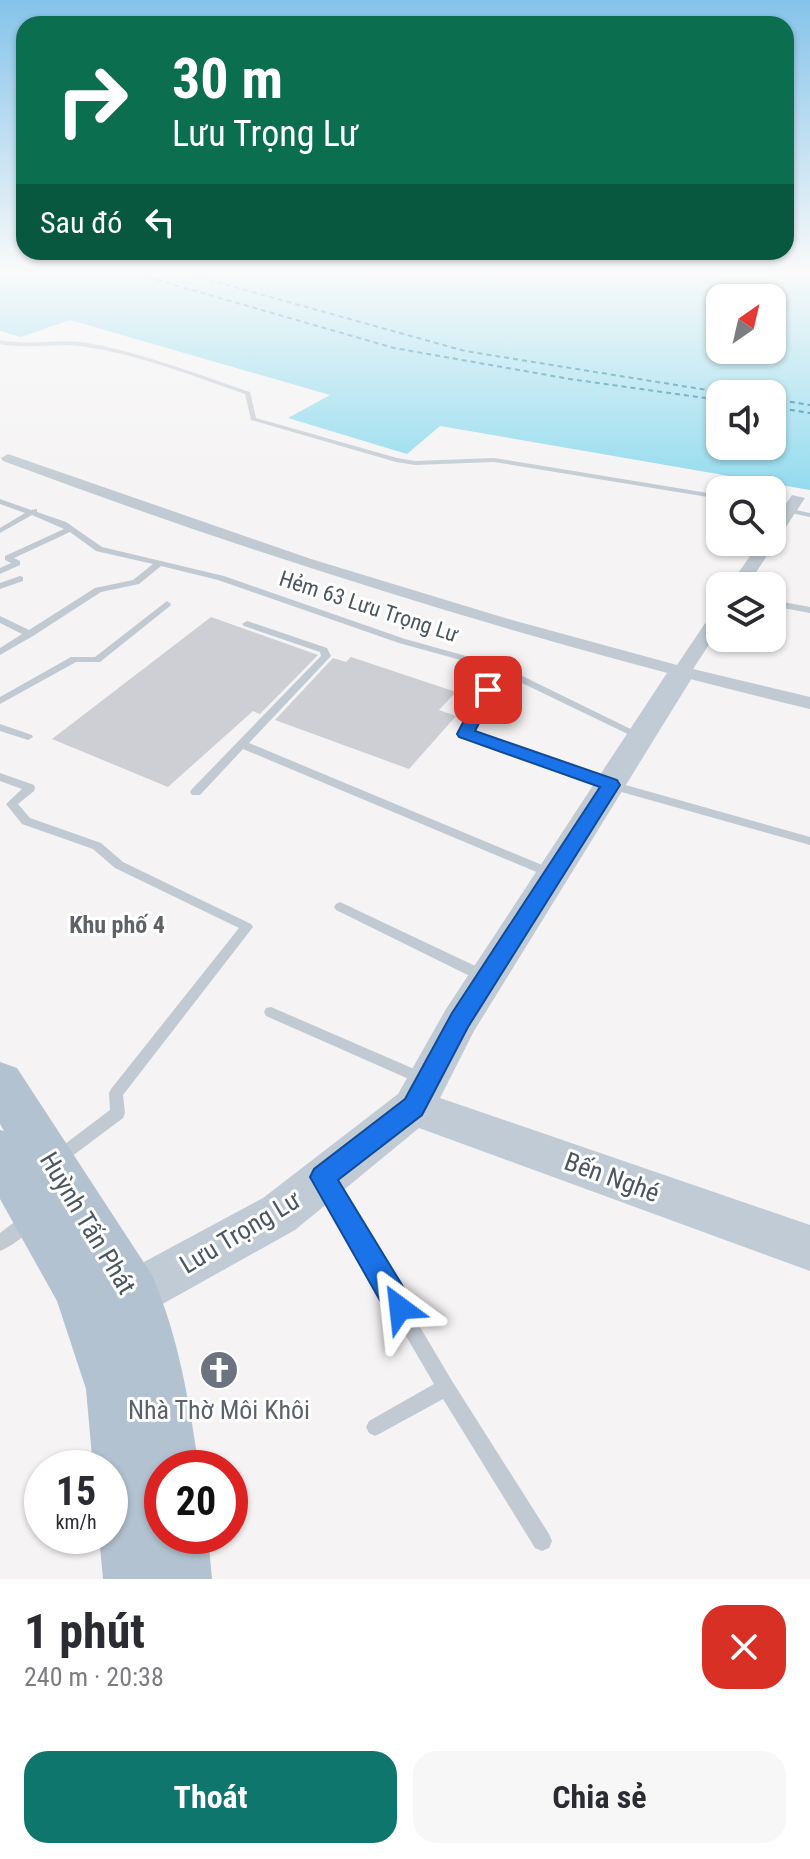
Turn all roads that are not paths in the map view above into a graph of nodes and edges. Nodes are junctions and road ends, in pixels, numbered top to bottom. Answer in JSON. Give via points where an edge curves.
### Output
{"nodes":[{"id":1,"x":100,"y":349,"type":"edge"},
{"id":2,"x":4,"y":456,"type":"edge"},
{"id":3,"x":706,"y":495,"type":"edge"},
{"id":4,"x":0,"y":501,"type":"edge"},
{"id":5,"x":793,"y":504,"type":"junction"},
{"id":6,"x":786,"y":505,"type":"edge"},
{"id":7,"x":34,"y":511,"type":"junction"},
{"id":8,"x":786,"y":514,"type":"edge"},
{"id":9,"x":810,"y":515,"type":"edge"},
{"id":10,"x":70,"y":529,"type":"junction"},
{"id":11,"x":0,"y":531,"type":"edge"},
{"id":12,"x":160,"y":563,"type":"junction"},
{"id":13,"x":0,"y":571,"type":"edge"},
{"id":14,"x":20,"y":579,"type":"dead end"},
{"id":15,"x":0,"y":586,"type":"edge"},
{"id":16,"x":167,"y":604,"type":"dead end"},
{"id":17,"x":786,"y":606,"type":"edge"},
{"id":18,"x":810,"y":610,"type":"edge"},
{"id":19,"x":0,"y":619,"type":"edge"},
{"id":20,"x":247,"y":624,"type":"dead end"},
{"id":21,"x":30,"y":634,"type":"junction"},
{"id":22,"x":706,"y":635,"type":"edge"},
{"id":23,"x":0,"y":652,"type":"edge"},
{"id":24,"x":499,"y":668,"type":"junction"},
{"id":25,"x":681,"y":673,"type":"junction"},
{"id":26,"x":0,"y":701,"type":"edge"},
{"id":27,"x":810,"y":703,"type":"edge"},
{"id":28,"x":0,"y":727,"type":"edge"},
{"id":29,"x":28,"y":737,"type":"dead end"},
{"id":30,"x":641,"y":737,"type":"junction"},
{"id":31,"x":244,"y":745,"type":"junction"},
{"id":32,"x":0,"y":777,"type":"edge"},
{"id":33,"x":611,"y":785,"type":"junction"},
{"id":34,"x":196,"y":792,"type":"dead end"},
{"id":35,"x":810,"y":841,"type":"edge"},
{"id":36,"x":554,"y":875,"type":"junction"},
{"id":37,"x":340,"y":907,"type":"dead end"},
{"id":38,"x":487,"y":978,"type":"junction"},
{"id":39,"x":271,"y":1012,"type":"dead end"},
{"id":40,"x":0,"y":1082,"type":"edge"},
{"id":41,"x":420,"y":1094,"type":"junction"},
{"id":42,"x":0,"y":1152,"type":"edge"},
{"id":43,"x":323,"y":1177,"type":"junction"},
{"id":44,"x":40,"y":1203,"type":"edge"},
{"id":45,"x":810,"y":1248,"type":"edge"},
{"id":46,"x":111,"y":1303,"type":"junction"},
{"id":47,"x":446,"y":1387,"type":"junction"},
{"id":48,"x":375,"y":1427,"type":"dead end"},
{"id":49,"x":166,"y":1450,"type":"edge"},
{"id":50,"x":542,"y":1541,"type":"dead end"},
{"id":51,"x":177,"y":1554,"type":"edge"},
{"id":52,"x":136,"y":1579,"type":"edge"},
{"id":53,"x":179,"y":1579,"type":"edge"}],
"edges":[{"from":1,"to":3,"type":"lane","via":[[248,393],[253,419],[396,460],[494,460]]},
{"from":2,"to":25,"type":"street","via":[[159,515],[448,607]]},
{"from":4,"to":7,"type":"lane"},
{"from":5,"to":6,"type":"lane"},
{"from":5,"to":8,"type":"street"},
{"from":5,"to":9,"type":"lane"},
{"from":7,"to":10,"type":"lane"},
{"from":7,"to":11,"type":"lane"},
{"from":10,"to":12,"type":"lane","name":"Hẻm 63 Lưu Trọng Lư","via":[[99,549]]},
{"from":10,"to":13,"type":"lane","via":[[8,558],[17,563]]},
{"from":12,"to":21,"type":"lane","via":[[136,582],[98,590]]},
{"from":12,"to":24,"type":"lane","name":"Hẻm 63 Lưu Trọng Lư"},
{"from":14,"to":15,"type":"lane"},
{"from":16,"to":26,"type":"lane","via":[[97,660],[74,659]]},
{"from":17,"to":18,"type":"lane"},
{"from":19,"to":21,"type":"lane"},
{"from":20,"to":31,"type":"lane","via":[[327,654]]},
{"from":21,"to":23,"type":"lane"},
{"from":22,"to":25,"type":"street","name":"Lưu Trọng Lư"},
{"from":24,"to":30,"type":"lane","name":"Hẻm 63 Lưu Trọng Lư"},
{"from":24,"to":33,"type":"lane","via":[[465,734]]},
{"from":25,"to":27,"type":"street"},
{"from":25,"to":30,"type":"street","name":"Lưu Trọng Lư"},
{"from":28,"to":29,"type":"lane"},
{"from":30,"to":33,"type":"street","name":"Lưu Trọng Lư"},
{"from":31,"to":34,"type":"lane"},
{"from":31,"to":36,"type":"lane"},
{"from":32,"to":44,"type":"lane","via":[[30,788],[12,804],[26,821],[97,846],[119,865],[247,927],[116,1093],[118,1113]]},
{"from":33,"to":35,"type":"lane"},
{"from":33,"to":36,"type":"street","name":"Lưu Trọng Lư"},
{"from":36,"to":38,"type":"street","name":"Lưu Trọng Lư"},
{"from":37,"to":38,"type":"lane"},
{"from":38,"to":41,"type":"street","name":"Lưu Trọng Lư"},
{"from":39,"to":41,"type":"lane"},
{"from":40,"to":44,"type":"main road","name":"Huỳnh Tấn Phát"},
{"from":41,"to":43,"type":"street","name":"Lưu Trọng Lư"},
{"from":41,"to":45,"type":"street","name":"Bến Nghé"},
{"from":42,"to":44,"type":"main road","name":"Huỳnh Tấn Phát"},
{"from":43,"to":46,"type":"street","name":"Lưu Trọng Lư","via":[[279,1214]]},
{"from":43,"to":47,"type":"lane"},
{"from":44,"to":46,"type":"main road","name":"Huỳnh Tấn Phát"},
{"from":46,"to":49,"type":"main road","name":"Huỳnh Tấn Phát","via":[[155,1367]]},
{"from":46,"to":52,"type":"main road","name":"Huỳnh Tấn Phát"},
{"from":47,"to":48,"type":"lane"},
{"from":47,"to":50,"type":"lane"},
{"from":51,"to":53,"type":"main road"}]}
